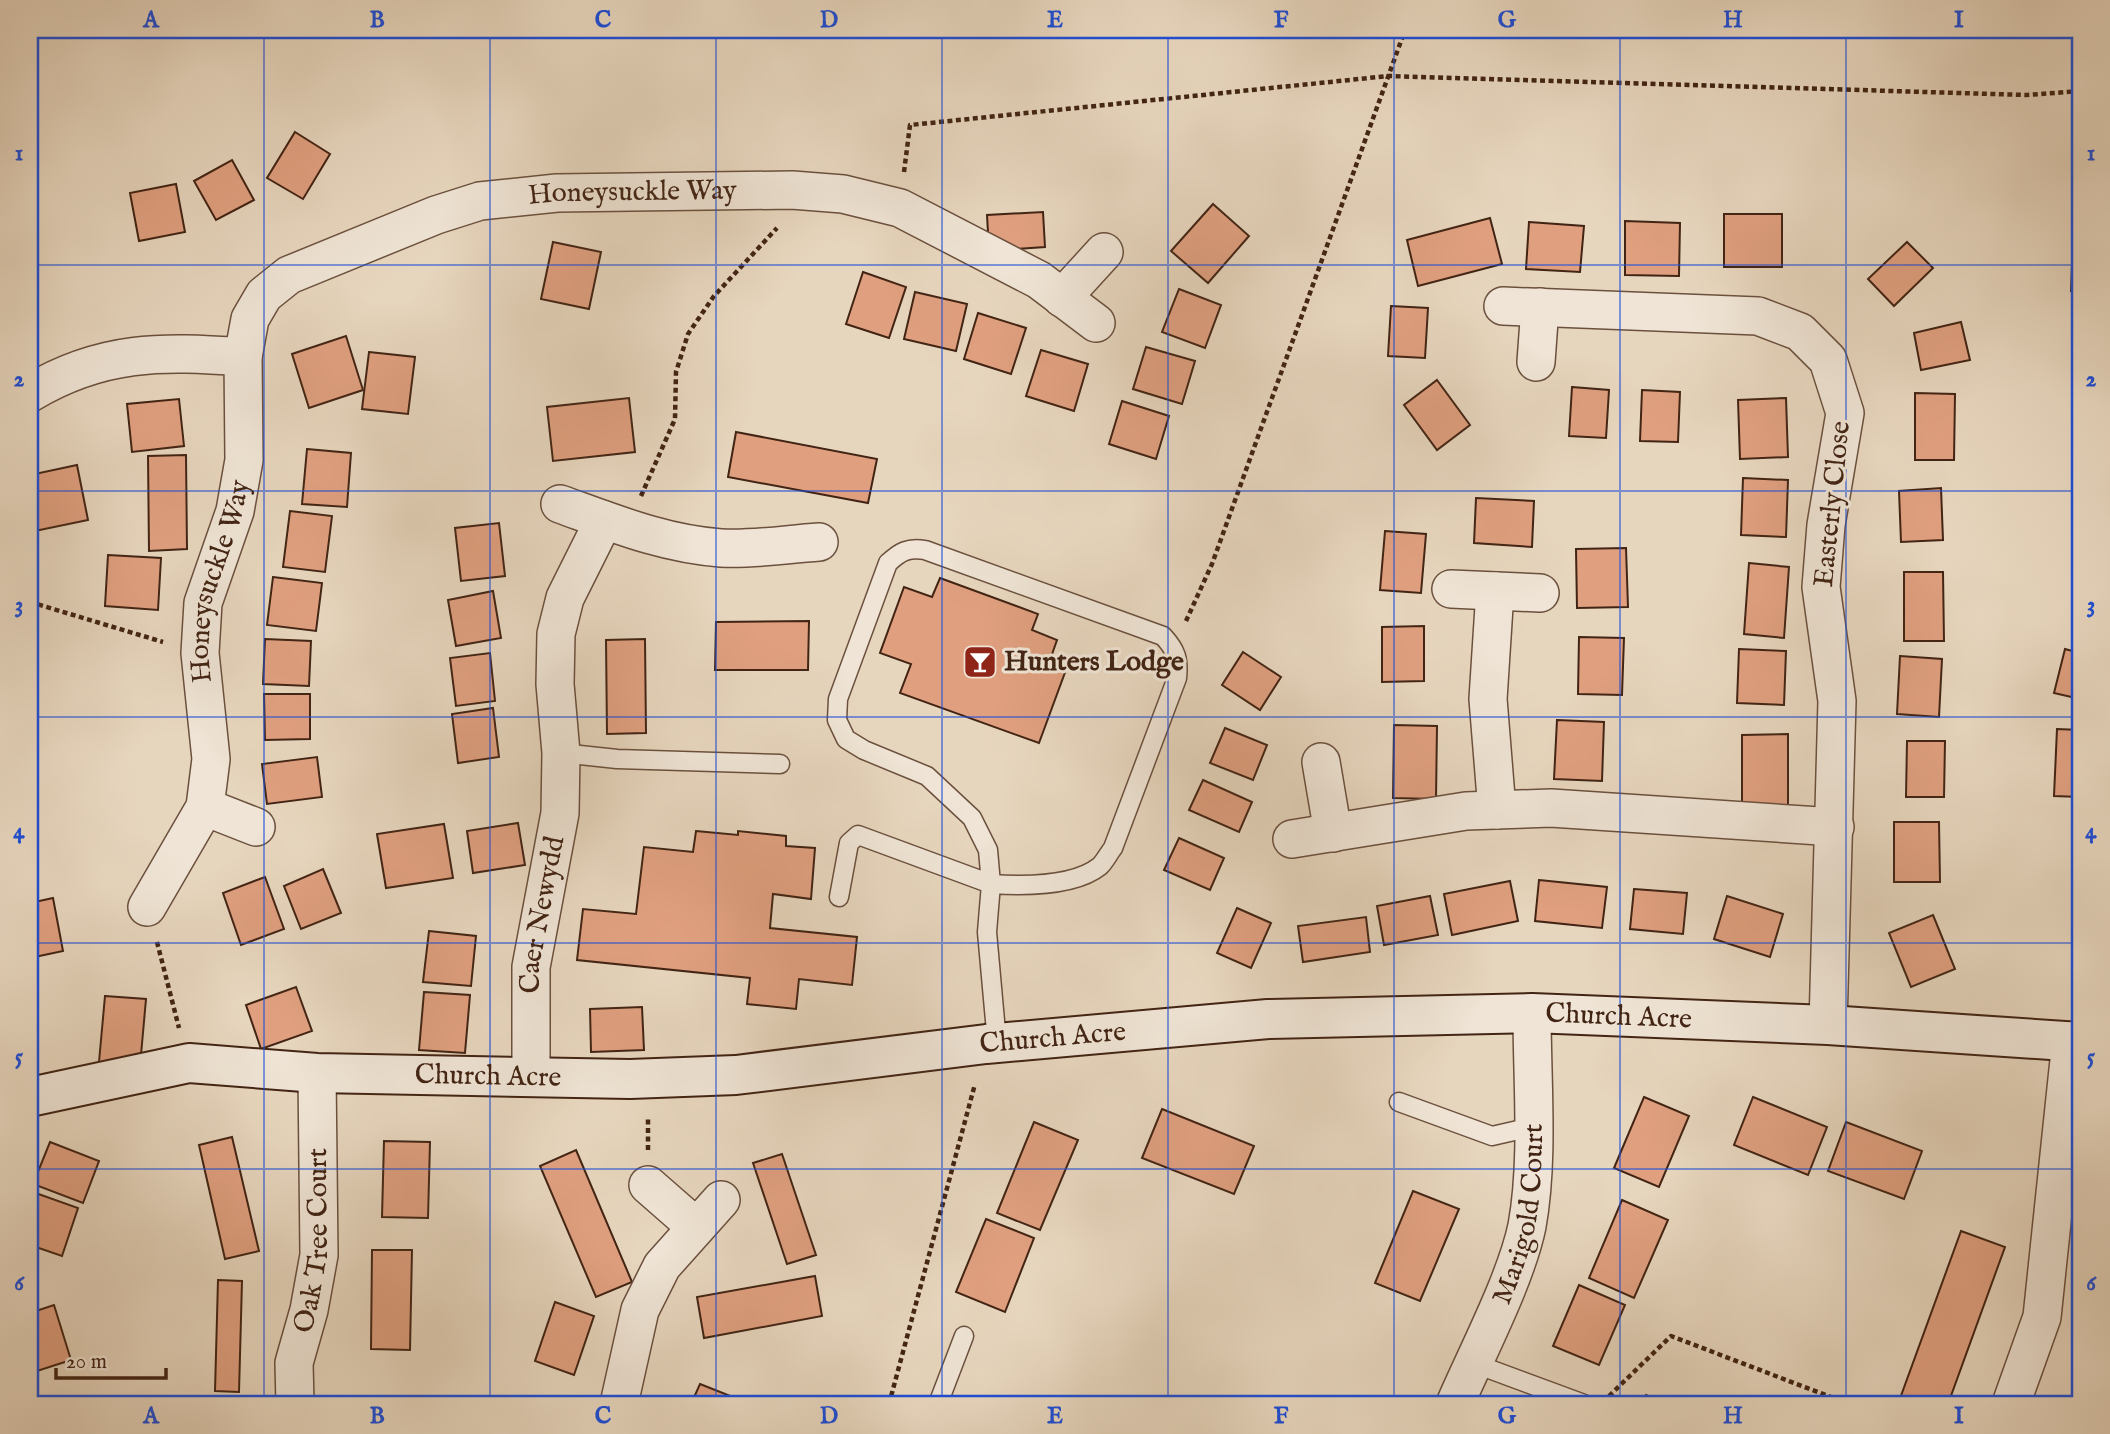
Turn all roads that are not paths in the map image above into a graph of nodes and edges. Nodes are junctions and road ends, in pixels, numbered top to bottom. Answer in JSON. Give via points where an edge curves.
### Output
{"nodes":[{"id":1,"x":1104,"y":252,"type":"dead end"},
{"id":2,"x":1062,"y":298,"type":"junction"},
{"id":3,"x":1503,"y":306,"type":"dead end"},
{"id":4,"x":1540,"y":307,"type":"junction"},
{"id":5,"x":1096,"y":323,"type":"dead end"},
{"id":6,"x":243,"y":357,"type":"junction"},
{"id":7,"x":1536,"y":362,"type":"dead end"},
{"id":8,"x":30,"y":393,"type":"edge"},
{"id":9,"x":560,"y":504,"type":"dead end"},
{"id":10,"x":615,"y":524,"type":"junction"},
{"id":11,"x":819,"y":542,"type":"dead end"},
{"id":12,"x":1451,"y":589,"type":"dead end"},
{"id":13,"x":1495,"y":591,"type":"junction"},
{"id":14,"x":1540,"y":593,"type":"dead end"},
{"id":15,"x":562,"y":753,"type":"junction"},
{"id":16,"x":1321,"y":762,"type":"dead end"},
{"id":17,"x":780,"y":765,"type":"dead end"},
{"id":18,"x":205,"y":807,"type":"junction"},
{"id":19,"x":1497,"y":810,"type":"junction"},
{"id":20,"x":256,"y":827,"type":"dead end"},
{"id":21,"x":1835,"y":827,"type":"junction"},
{"id":22,"x":1332,"y":833,"type":"junction"},
{"id":23,"x":1292,"y":839,"type":"dead end"},
{"id":24,"x":991,"y":884,"type":"junction"},
{"id":25,"x":839,"y":897,"type":"dead end"},
{"id":26,"x":148,"y":907,"type":"road end"},
{"id":27,"x":1532,"y":1013,"type":"junction"},
{"id":28,"x":1828,"y":1025,"type":"junction"},
{"id":29,"x":2076,"y":1041,"type":"edge"},
{"id":30,"x":991,"y":1043,"type":"junction"},
{"id":31,"x":317,"y":1073,"type":"junction"},
{"id":32,"x":531,"y":1077,"type":"junction"},
{"id":33,"x":30,"y":1097,"type":"edge"},
{"id":34,"x":1399,"y":1102,"type":"dead end"},
{"id":35,"x":1532,"y":1127,"type":"junction"},
{"id":36,"x":2070,"y":1143,"type":"edge"},
{"id":37,"x":648,"y":1185,"type":"road end"},
{"id":38,"x":721,"y":1200,"type":"dead end"},
{"id":39,"x":696,"y":1227,"type":"junction"},
{"id":40,"x":964,"y":1336,"type":"dead end"},
{"id":41,"x":1473,"y":1363,"type":"junction"},
{"id":42,"x":295,"y":1404,"type":"edge"},
{"id":43,"x":619,"y":1404,"type":"edge"},
{"id":44,"x":938,"y":1404,"type":"edge"},
{"id":45,"x":1455,"y":1404,"type":"edge"},
{"id":46,"x":1584,"y":1404,"type":"edge"},
{"id":47,"x":2011,"y":1404,"type":"edge"}],
"edges":[{"from":1,"to":2,"type":"street"},
{"from":2,"to":5,"type":"street","name":"Honeysuckle Way"},
{"from":2,"to":6,"type":"street","name":"Honeysuckle Way","via":[[1040,280],[900,208],[844,194],[557,193],[480,201],[289,275],[264,295],[250,319]]},
{"from":3,"to":4,"type":"street","name":"Easterly Close"},
{"from":4,"to":7,"type":"street"},
{"from":4,"to":21,"type":"street","name":"Easterly Close","via":[[1758,316],[1800,332],[1828,360],[1845,413],[1826,525],[1821,587],[1837,701]]},
{"from":6,"to":8,"type":"street","via":[[150,353],[55,378]]},
{"from":6,"to":18,"type":"street","name":"Honeysuckle Way","via":[[244,460],[235,511],[203,603],[200,653],[212,759]]},
{"from":9,"to":10,"type":"street"},
{"from":10,"to":11,"type":"street","via":[[684,544],[724,548]]},
{"from":10,"to":15,"type":"street","name":"Caer Newydd","via":[[570,587],[556,634],[555,684]]},
{"from":12,"to":13,"type":"street"},
{"from":13,"to":14,"type":"street"},
{"from":13,"to":19,"type":"street","via":[[1488,699]]},
{"from":15,"to":17,"type":"lane"},
{"from":15,"to":32,"type":"street","name":"Caer Newydd","via":[[560,813],[530,967]]},
{"from":16,"to":22,"type":"street"},
{"from":18,"to":20,"type":"street"},
{"from":18,"to":26,"type":"street","name":"Honeysuckle Way"},
{"from":19,"to":21,"type":"street","via":[[1551,808]]},
{"from":19,"to":22,"type":"street"},
{"from":21,"to":28,"type":"street","name":"Easterly Close"},
{"from":22,"to":23,"type":"street"},
{"from":24,"to":24,"type":"lane","via":[[988,850],[972,818],[928,776],[846,739],[837,720],[838,699],[888,563],[912,548],[1163,636],[1174,647],[1179,662],[1113,848],[1100,866],[1082,876],[1029,887]]},
{"from":24,"to":25,"type":"lane","via":[[858,835],[849,843]]},
{"from":24,"to":30,"type":"lane","via":[[987,932]]},
{"from":27,"to":28,"type":"street","name":"Church Acre"},
{"from":27,"to":30,"type":"street","name":"Church Acre","via":[[1268,1019]]},
{"from":27,"to":35,"type":"street","name":"Marigold Court"},
{"from":28,"to":29,"type":"street","name":"Church Acre"},
{"from":29,"to":36,"type":"street"},
{"from":30,"to":32,"type":"street","name":"Church Acre","via":[[736,1075]]},
{"from":31,"to":32,"type":"street","name":"Church Acre"},
{"from":31,"to":33,"type":"street","name":"Church Acre","via":[[189,1063]]},
{"from":31,"to":42,"type":"street","name":"Oak Tree Court","via":[[319,1255],[293,1363]]},
{"from":34,"to":35,"type":"lane","via":[[1492,1136]]},
{"from":35,"to":41,"type":"street","name":"Marigold Court","via":[[1526,1228]]},
{"from":36,"to":47,"type":"street","via":[[2042,1317]]},
{"from":37,"to":39,"type":"street"},
{"from":38,"to":39,"type":"street"},
{"from":39,"to":43,"type":"street","via":[[662,1266],[640,1310]]},
{"from":40,"to":44,"type":"lane"},
{"from":41,"to":45,"type":"street","name":"Marigold Court"},
{"from":41,"to":46,"type":"lane"}]}
